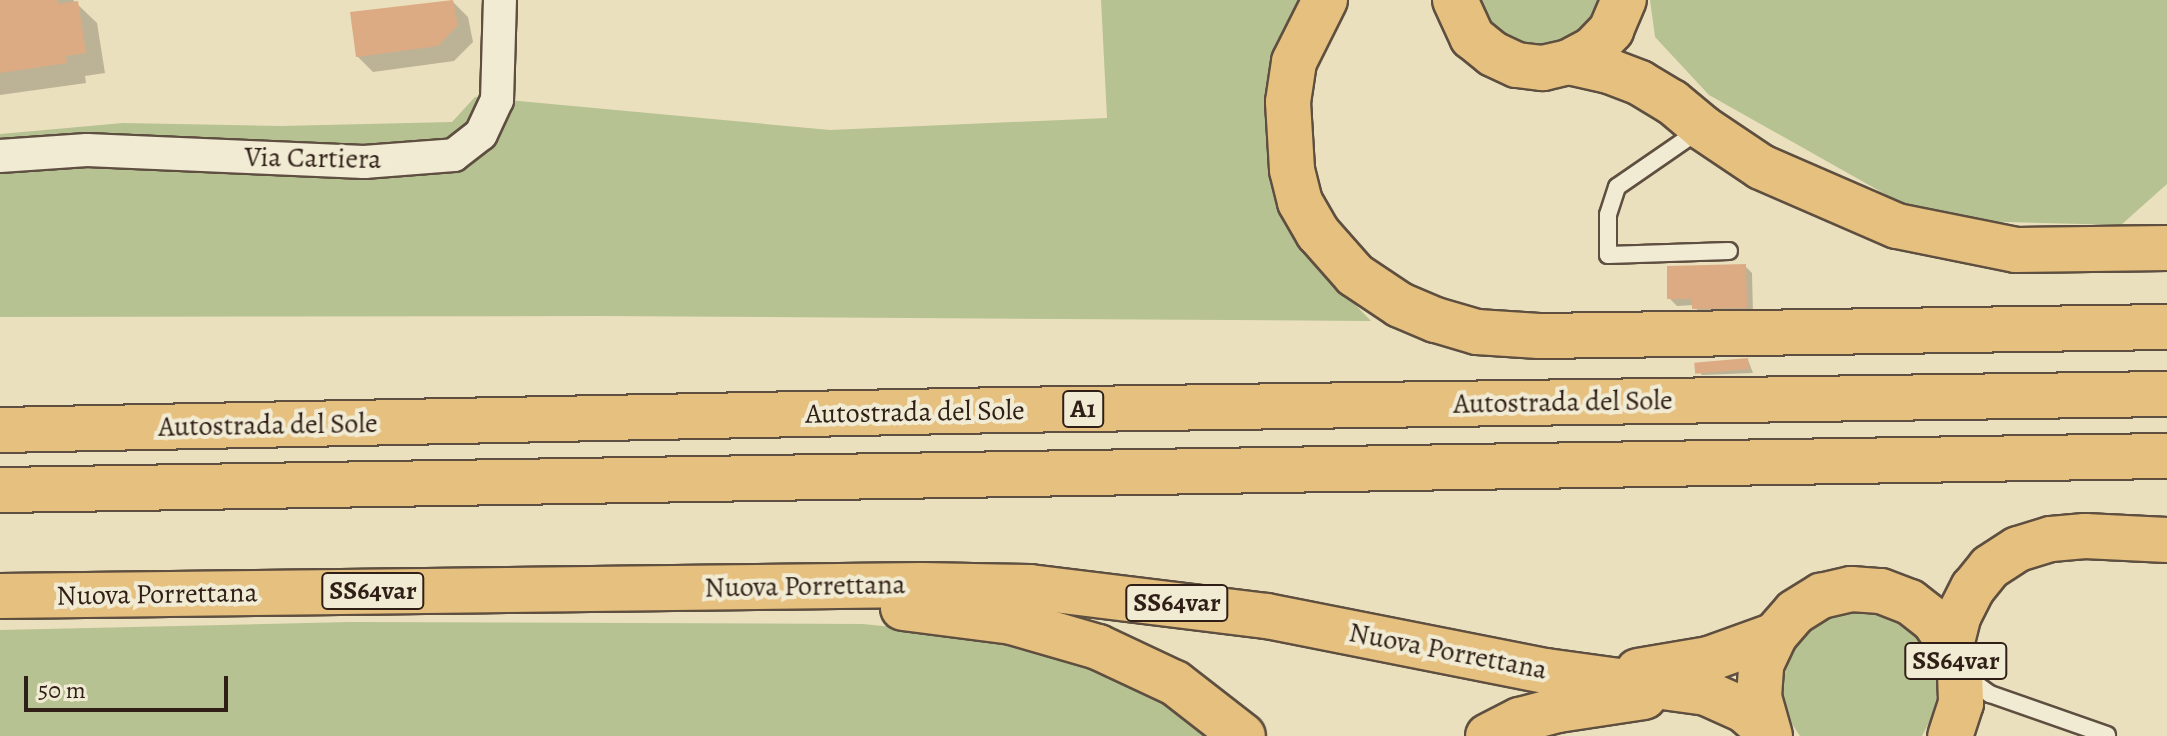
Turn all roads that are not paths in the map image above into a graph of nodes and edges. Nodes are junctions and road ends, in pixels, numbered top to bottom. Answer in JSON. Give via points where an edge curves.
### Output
{"nodes":[{"id":1,"x":500,"y":0,"type":"edge"},
{"id":2,"x":1325,"y":0,"type":"edge"},
{"id":3,"x":1455,"y":0,"type":"edge"},
{"id":4,"x":1623,"y":3,"type":"edge"},
{"id":5,"x":1569,"y":62,"type":"junction"},
{"id":6,"x":1687,"y":115,"type":"junction"},
{"id":7,"x":0,"y":156,"type":"edge"},
{"id":8,"x":2167,"y":220,"type":"edge"},
{"id":9,"x":2167,"y":248,"type":"edge"},
{"id":10,"x":2085,"y":249,"type":"junction"},
{"id":11,"x":1729,"y":251,"type":"dead end"},
{"id":12,"x":2167,"y":327,"type":"edge"},
{"id":13,"x":2167,"y":394,"type":"edge"},
{"id":14,"x":0,"y":430,"type":"edge"},
{"id":15,"x":2167,"y":456,"type":"edge"},
{"id":16,"x":0,"y":490,"type":"edge"},
{"id":17,"x":2167,"y":540,"type":"edge"},
{"id":18,"x":746,"y":587,"type":"junction"},
{"id":19,"x":0,"y":596,"type":"edge"},
{"id":20,"x":1775,"y":635,"type":"junction"},
{"id":21,"x":1956,"y":660,"type":"junction"},
{"id":22,"x":1602,"y":676,"type":"junction"},
{"id":23,"x":1706,"y":693,"type":"junction"},
{"id":24,"x":1768,"y":732,"type":"edge"},
{"id":25,"x":1243,"y":736,"type":"edge"},
{"id":26,"x":1488,"y":736,"type":"edge"},
{"id":27,"x":1950,"y":736,"type":"edge"},
{"id":28,"x":2083,"y":736,"type":"edge"}],
"edges":[{"from":1,"to":7,"type":"street","name":"Via Cartiera","via":[[497,100],[481,134],[454,155],[364,162],[87,150]]},
{"from":2,"to":12,"type":"highway","via":[[1294,62],[1288,102],[1292,170],[1300,202],[1318,233],[1355,275],[1400,305],[1436,320],[1477,332],[1539,336]]},
{"from":3,"to":5,"type":"highway","via":[[1472,37],[1493,54],[1530,66]]},
{"from":4,"to":5,"type":"highway","via":[[1602,40]]},
{"from":4,"to":6,"type":"highway","via":[[1641,54]]},
{"from":5,"to":6,"type":"highway","via":[[1609,71]]},
{"from":6,"to":10,"type":"highway","via":[[1761,167],[1897,226],[2016,250]]},
{"from":6,"to":11,"type":"lane","via":[[1617,187],[1608,215],[1608,255]]},
{"from":8,"to":10,"type":"highway","via":[[2152,230]]},
{"from":9,"to":10,"type":"highway"},
{"from":13,"to":14,"type":"highway","name":"Autostrada del Sole","number":"A1"},
{"from":15,"to":16,"type":"highway","number":"A1"},
{"from":17,"to":21,"type":"highway","via":[[2085,536],[2018,549],[1990,567],[1973,588],[1958,617]]},
{"from":18,"to":19,"type":"highway","name":"Nuova Porrettana","number":"SS64var"},
{"from":18,"to":22,"type":"highway","name":"Nuova Porrettana","number":"SS64var","via":[[1030,587],[1145,598],[1267,616],[1546,671]]},
{"from":18,"to":25,"type":"highway","number":"SS64var","via":[[1012,622],[1060,635],[1140,664],[1175,683]]},
{"from":20,"to":21,"type":"highway","number":"SS64var","via":[[1795,612],[1821,596],[1851,589],[1881,591],[1910,602],[1934,621]]},
{"from":20,"to":22,"type":"highway","number":"SS64var","via":[[1709,659]]},
{"from":20,"to":24,"type":"highway","number":"SS64var","via":[[1761,665],[1759,697]]},
{"from":21,"to":27,"type":"highway","number":"SS64var","via":[[1961,703]]},
{"from":21,"to":28,"type":"lane","via":[[1990,694],[2107,735]]},
{"from":22,"to":23,"type":"highway"},
{"from":23,"to":24,"type":"highway","number":"SS64var","via":[[1744,710]]},
{"from":23,"to":26,"type":"highway","number":"SS64var","via":[[1558,710]]}]}
